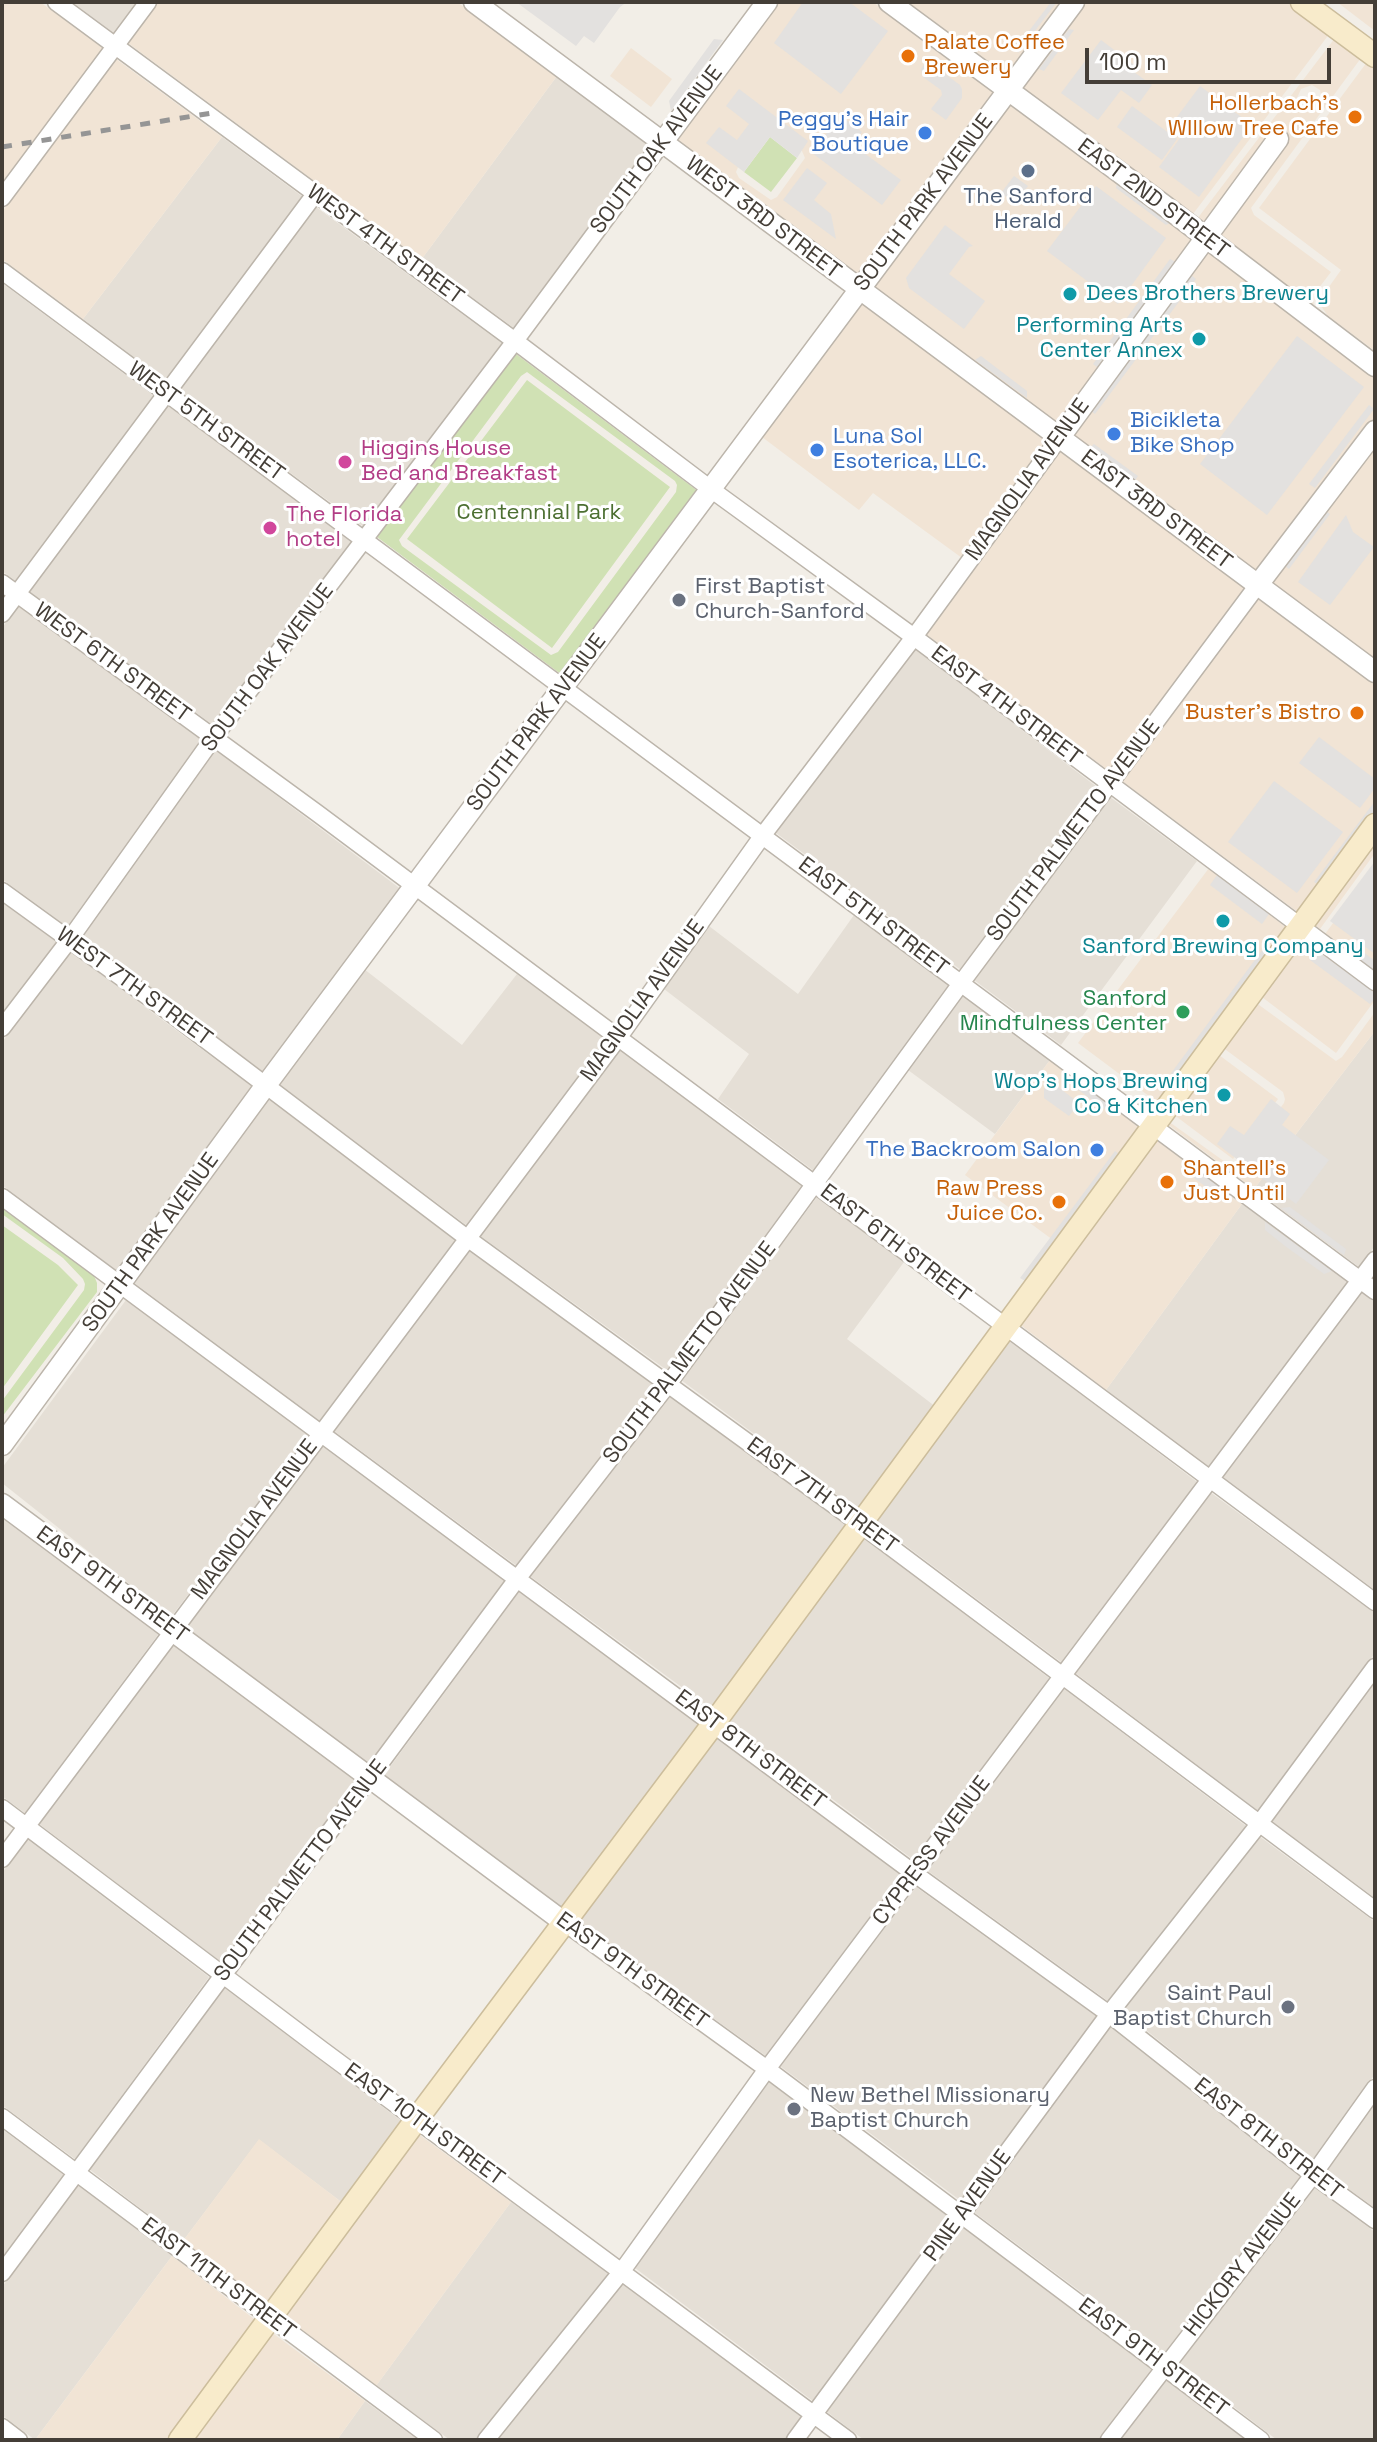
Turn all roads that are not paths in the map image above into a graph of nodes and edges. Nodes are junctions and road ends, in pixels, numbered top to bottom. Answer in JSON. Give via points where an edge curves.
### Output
{"nodes":[{"id":1,"x":56,"y":2,"type":"edge"},
{"id":2,"x":148,"y":2,"type":"edge"},
{"id":3,"x":474,"y":2,"type":"edge"},
{"id":4,"x":767,"y":2,"type":"edge"},
{"id":5,"x":889,"y":2,"type":"edge"},
{"id":6,"x":1074,"y":2,"type":"edge"},
{"id":7,"x":1302,"y":2,"type":"edge"},
{"id":8,"x":115,"y":46,"type":"junction"},
{"id":9,"x":1375,"y":56,"type":"edge"},
{"id":10,"x":1008,"y":91,"type":"junction"},
{"id":11,"x":1278,"y":139,"type":"dead end"},
{"id":12,"x":662,"y":143,"type":"junction"},
{"id":13,"x":315,"y":194,"type":"junction"},
{"id":14,"x":2,"y":198,"type":"edge"},
{"id":15,"x":1205,"y":237,"type":"junction"},
{"id":16,"x":2,"y":271,"type":"edge"},
{"id":17,"x":859,"y":291,"type":"junction"},
{"id":18,"x":515,"y":341,"type":"junction"},
{"id":19,"x":1375,"y":366,"type":"edge"},
{"id":20,"x":167,"y":394,"type":"junction"},
{"id":21,"x":1375,"y":431,"type":"edge"},
{"id":22,"x":1060,"y":437,"type":"junction"},
{"id":23,"x":712,"y":490,"type":"junction"},
{"id":24,"x":365,"y":539,"type":"junction"},
{"id":25,"x":2,"y":583,"type":"edge"},
{"id":26,"x":1257,"y":586,"type":"junction"},
{"id":27,"x":17,"y":594,"type":"junction"},
{"id":28,"x":2,"y":614,"type":"edge"},
{"id":29,"x":914,"y":637,"type":"junction"},
{"id":30,"x":1375,"y":672,"type":"edge"},
{"id":31,"x":563,"y":688,"type":"junction"},
{"id":32,"x":214,"y":737,"type":"junction"},
{"id":33,"x":1109,"y":784,"type":"junction"},
{"id":34,"x":1375,"y":825,"type":"edge"},
{"id":35,"x":763,"y":835,"type":"junction"},
{"id":36,"x":414,"y":887,"type":"junction"},
{"id":37,"x":2,"y":891,"type":"edge"},
{"id":38,"x":1300,"y":926,"type":"junction"},
{"id":39,"x":70,"y":939,"type":"junction"},
{"id":40,"x":962,"y":982,"type":"junction"},
{"id":41,"x":1375,"y":982,"type":"edge"},
{"id":42,"x":2,"y":1028,"type":"edge"},
{"id":43,"x":619,"y":1037,"type":"junction"},
{"id":44,"x":266,"y":1085,"type":"junction"},
{"id":45,"x":1154,"y":1126,"type":"junction"},
{"id":46,"x":815,"y":1184,"type":"junction"},
{"id":47,"x":2,"y":1197,"type":"edge"},
{"id":48,"x":467,"y":1238,"type":"junction"},
{"id":49,"x":1375,"y":1260,"type":"edge"},
{"id":50,"x":1360,"y":1280,"type":"junction"},
{"id":51,"x":120,"y":1285,"type":"junction"},
{"id":52,"x":1375,"y":1291,"type":"edge"},
{"id":53,"x":1006,"y":1326,"type":"junction"},
{"id":54,"x":669,"y":1383,"type":"junction"},
{"id":55,"x":321,"y":1433,"type":"junction"},
{"id":56,"x":2,"y":1445,"type":"edge"},
{"id":57,"x":1209,"y":1480,"type":"junction"},
{"id":58,"x":2,"y":1504,"type":"edge"},
{"id":59,"x":860,"y":1524,"type":"junction"},
{"id":60,"x":517,"y":1579,"type":"junction"},
{"id":61,"x":1375,"y":1602,"type":"edge"},
{"id":62,"x":172,"y":1629,"type":"junction"},
{"id":63,"x":1375,"y":1667,"type":"edge"},
{"id":64,"x":1062,"y":1675,"type":"junction"},
{"id":65,"x":714,"y":1723,"type":"junction"},
{"id":66,"x":371,"y":1778,"type":"junction"},
{"id":67,"x":2,"y":1808,"type":"edge"},
{"id":68,"x":1259,"y":1824,"type":"junction"},
{"id":69,"x":26,"y":1826,"type":"junction"},
{"id":70,"x":2,"y":1859,"type":"edge"},
{"id":71,"x":915,"y":1874,"type":"junction"},
{"id":72,"x":1375,"y":1910,"type":"edge"},
{"id":73,"x":565,"y":1923,"type":"junction"},
{"id":74,"x":222,"y":1975,"type":"junction"},
{"id":75,"x":1109,"y":2014,"type":"junction"},
{"id":76,"x":767,"y":2069,"type":"junction"},
{"id":77,"x":1375,"y":2088,"type":"edge"},
{"id":78,"x":2,"y":2117,"type":"edge"},
{"id":79,"x":416,"y":2120,"type":"junction"},
{"id":80,"x":77,"y":2172,"type":"junction"},
{"id":81,"x":1313,"y":2175,"type":"junction"},
{"id":82,"x":962,"y":2214,"type":"junction"},
{"id":83,"x":1375,"y":2220,"type":"edge"},
{"id":84,"x":622,"y":2271,"type":"junction"},
{"id":85,"x":2,"y":2273,"type":"edge"},
{"id":86,"x":270,"y":2319,"type":"junction"},
{"id":87,"x":1165,"y":2367,"type":"junction"},
{"id":88,"x":814,"y":2413,"type":"junction"},
{"id":89,"x":2,"y":2427,"type":"edge"},
{"id":90,"x":19,"y":2440,"type":"edge"},
{"id":91,"x":180,"y":2440,"type":"edge"},
{"id":92,"x":434,"y":2440,"type":"edge"},
{"id":93,"x":486,"y":2440,"type":"edge"},
{"id":94,"x":795,"y":2440,"type":"edge"},
{"id":95,"x":848,"y":2440,"type":"edge"},
{"id":96,"x":1109,"y":2440,"type":"edge"},
{"id":97,"x":1261,"y":2440,"type":"edge"}],
"edges":[{"from":1,"to":8,"type":"street","name":"WEST 4TH STREET"},
{"from":2,"to":8,"type":"street"},
{"from":3,"to":12,"type":"street","name":"WEST 3RD STREET"},
{"from":4,"to":12,"type":"street","name":"SOUTH OAK AVENUE"},
{"from":5,"to":10,"type":"street","name":"EAST 2ND STREET"},
{"from":6,"to":10,"type":"street","name":"SOUTH PARK AVENUE"},
{"from":7,"to":9,"type":"main road"},
{"from":8,"to":13,"type":"street","name":"WEST 4TH STREET"},
{"from":8,"to":14,"type":"street"},
{"from":10,"to":15,"type":"street","name":"EAST 2ND STREET"},
{"from":10,"to":17,"type":"street","name":"SOUTH PARK AVENUE"},
{"from":11,"to":15,"type":"street","name":"MAGNOLIA AVENUE"},
{"from":12,"to":17,"type":"street","name":"WEST 3RD STREET"},
{"from":12,"to":18,"type":"street","name":"SOUTH OAK AVENUE"},
{"from":13,"to":18,"type":"street","name":"WEST 4TH STREET"},
{"from":13,"to":20,"type":"street"},
{"from":15,"to":19,"type":"street","name":"EAST 2ND STREET"},
{"from":15,"to":22,"type":"street","name":"MAGNOLIA AVENUE"},
{"from":16,"to":20,"type":"street","name":"WEST 5TH STREET"},
{"from":17,"to":22,"type":"street","name":"EAST 3RD STREET"},
{"from":17,"to":23,"type":"street","name":"SOUTH PARK AVENUE"},
{"from":18,"to":23,"type":"street","name":"WEST 4TH STREET"},
{"from":18,"to":24,"type":"street","name":"SOUTH OAK AVENUE"},
{"from":20,"to":24,"type":"street","name":"WEST 5TH STREET"},
{"from":20,"to":27,"type":"street"},
{"from":21,"to":26,"type":"street","name":"SOUTH PALMETTO AVENUE"},
{"from":22,"to":26,"type":"street","name":"EAST 3RD STREET"},
{"from":22,"to":29,"type":"street","name":"MAGNOLIA AVENUE"},
{"from":23,"to":29,"type":"street","name":"EAST 4TH STREET"},
{"from":23,"to":31,"type":"street","name":"SOUTH PARK AVENUE"},
{"from":24,"to":31,"type":"street","name":"WEST 5TH STREET"},
{"from":24,"to":32,"type":"street","name":"SOUTH OAK AVENUE"},
{"from":25,"to":27,"type":"street","name":"WEST 6TH STREET"},
{"from":26,"to":30,"type":"street","name":"EAST 3RD STREET"},
{"from":26,"to":33,"type":"street","name":"SOUTH PALMETTO AVENUE"},
{"from":27,"to":28,"type":"street"},
{"from":27,"to":32,"type":"street","name":"WEST 6TH STREET"},
{"from":29,"to":33,"type":"street","name":"EAST 4TH STREET"},
{"from":29,"to":35,"type":"street","name":"MAGNOLIA AVENUE"},
{"from":31,"to":35,"type":"street","name":"EAST 5TH STREET"},
{"from":31,"to":36,"type":"street","name":"SOUTH PARK AVENUE"},
{"from":32,"to":36,"type":"street","name":"WEST 6TH STREET"},
{"from":32,"to":39,"type":"street","name":"SOUTH OAK AVENUE"},
{"from":33,"to":38,"type":"street","name":"EAST 4TH STREET"},
{"from":33,"to":40,"type":"street","name":"SOUTH PALMETTO AVENUE"},
{"from":34,"to":38,"type":"main road"},
{"from":35,"to":40,"type":"street","name":"EAST 5TH STREET"},
{"from":35,"to":43,"type":"street","name":"MAGNOLIA AVENUE"},
{"from":36,"to":43,"type":"street","name":"EAST 6TH STREET"},
{"from":36,"to":44,"type":"street","name":"SOUTH PARK AVENUE"},
{"from":37,"to":39,"type":"street","name":"WEST 7TH STREET"},
{"from":38,"to":41,"type":"street","name":"EAST 4TH STREET"},
{"from":38,"to":45,"type":"main road"},
{"from":39,"to":42,"type":"street","name":"SOUTH OAK AVENUE"},
{"from":39,"to":44,"type":"street","name":"WEST 7TH STREET"},
{"from":40,"to":45,"type":"street","name":"EAST 5TH STREET"},
{"from":40,"to":46,"type":"street","name":"SOUTH PALMETTO AVENUE"},
{"from":43,"to":46,"type":"street","name":"EAST 6TH STREET"},
{"from":43,"to":48,"type":"street","name":"MAGNOLIA AVENUE"},
{"from":44,"to":48,"type":"street","name":"EAST 7TH STREET"},
{"from":44,"to":51,"type":"street","name":"SOUTH PARK AVENUE"},
{"from":45,"to":50,"type":"street","name":"EAST 5TH STREET"},
{"from":45,"to":53,"type":"main road"},
{"from":46,"to":53,"type":"street","name":"EAST 6TH STREET"},
{"from":46,"to":54,"type":"street","name":"SOUTH PALMETTO AVENUE"},
{"from":47,"to":51,"type":"street","name":"EAST 8TH STREET"},
{"from":48,"to":54,"type":"street","name":"EAST 7TH STREET"},
{"from":48,"to":55,"type":"street","name":"MAGNOLIA AVENUE"},
{"from":49,"to":50,"type":"street","name":"CYPRESS AVENUE"},
{"from":50,"to":52,"type":"street","name":"EAST 5TH STREET"},
{"from":50,"to":57,"type":"street","name":"CYPRESS AVENUE"},
{"from":51,"to":55,"type":"street","name":"EAST 8TH STREET"},
{"from":51,"to":56,"type":"street","name":"SOUTH PARK AVENUE"},
{"from":53,"to":57,"type":"street","name":"EAST 6TH STREET"},
{"from":53,"to":59,"type":"main road"},
{"from":54,"to":59,"type":"street","name":"EAST 7TH STREET"},
{"from":54,"to":60,"type":"street","name":"SOUTH PALMETTO AVENUE"},
{"from":55,"to":60,"type":"street","name":"EAST 8TH STREET"},
{"from":55,"to":62,"type":"street","name":"MAGNOLIA AVENUE"},
{"from":57,"to":61,"type":"street","name":"EAST 6TH STREET"},
{"from":57,"to":64,"type":"street","name":"CYPRESS AVENUE"},
{"from":58,"to":62,"type":"street","name":"EAST 9TH STREET"},
{"from":59,"to":64,"type":"street","name":"EAST 7TH STREET"},
{"from":59,"to":65,"type":"main road"},
{"from":60,"to":65,"type":"street","name":"EAST 8TH STREET"},
{"from":60,"to":66,"type":"street","name":"SOUTH PALMETTO AVENUE"},
{"from":62,"to":66,"type":"street","name":"EAST 9TH STREET"},
{"from":62,"to":69,"type":"street","name":"MAGNOLIA AVENUE"},
{"from":63,"to":68,"type":"street","name":"PINE AVENUE"},
{"from":64,"to":68,"type":"street","name":"EAST 7TH STREET"},
{"from":64,"to":71,"type":"street","name":"CYPRESS AVENUE"},
{"from":65,"to":71,"type":"street","name":"EAST 8TH STREET"},
{"from":65,"to":73,"type":"main road"},
{"from":66,"to":73,"type":"street","name":"EAST 9TH STREET"},
{"from":66,"to":74,"type":"street","name":"SOUTH PALMETTO AVENUE"},
{"from":67,"to":69,"type":"street","name":"EAST 10TH STREET"},
{"from":68,"to":72,"type":"street","name":"EAST 7TH STREET"},
{"from":68,"to":75,"type":"street","name":"PINE AVENUE"},
{"from":69,"to":70,"type":"street","name":"MAGNOLIA AVENUE"},
{"from":69,"to":74,"type":"street","name":"EAST 10TH STREET"},
{"from":71,"to":75,"type":"street","name":"EAST 8TH STREET"},
{"from":71,"to":76,"type":"street","name":"CYPRESS AVENUE"},
{"from":73,"to":76,"type":"street","name":"EAST 9TH STREET"},
{"from":73,"to":79,"type":"main road"},
{"from":74,"to":79,"type":"street","name":"EAST 10TH STREET"},
{"from":74,"to":80,"type":"street","name":"SOUTH PALMETTO AVENUE"},
{"from":75,"to":81,"type":"street","name":"EAST 8TH STREET"},
{"from":75,"to":82,"type":"street","name":"PINE AVENUE"},
{"from":76,"to":82,"type":"street","name":"EAST 9TH STREET"},
{"from":76,"to":84,"type":"street","name":"CYPRESS AVENUE"},
{"from":77,"to":81,"type":"street","name":"HICKORY AVENUE"},
{"from":78,"to":80,"type":"street","name":"EAST 11TH STREET"},
{"from":79,"to":84,"type":"street","name":"EAST 10TH STREET"},
{"from":79,"to":86,"type":"main road"},
{"from":80,"to":85,"type":"street","name":"SOUTH PALMETTO AVENUE"},
{"from":80,"to":86,"type":"street","name":"EAST 11TH STREET"},
{"from":81,"to":83,"type":"street","name":"EAST 8TH STREET"},
{"from":81,"to":87,"type":"street","name":"HICKORY AVENUE"},
{"from":82,"to":87,"type":"street","name":"EAST 9TH STREET"},
{"from":82,"to":88,"type":"street","name":"PINE AVENUE"},
{"from":84,"to":88,"type":"street","name":"EAST 10TH STREET"},
{"from":84,"to":93,"type":"street","name":"CYPRESS AVENUE"},
{"from":86,"to":91,"type":"main road"},
{"from":86,"to":92,"type":"street","name":"EAST 11TH STREET"},
{"from":87,"to":96,"type":"street","name":"HICKORY AVENUE"},
{"from":87,"to":97,"type":"street","name":"EAST 9TH STREET"},
{"from":88,"to":94,"type":"street","name":"PINE AVENUE"},
{"from":88,"to":95,"type":"street","name":"EAST 10TH STREET"},
{"from":89,"to":90,"type":"street"}]}
